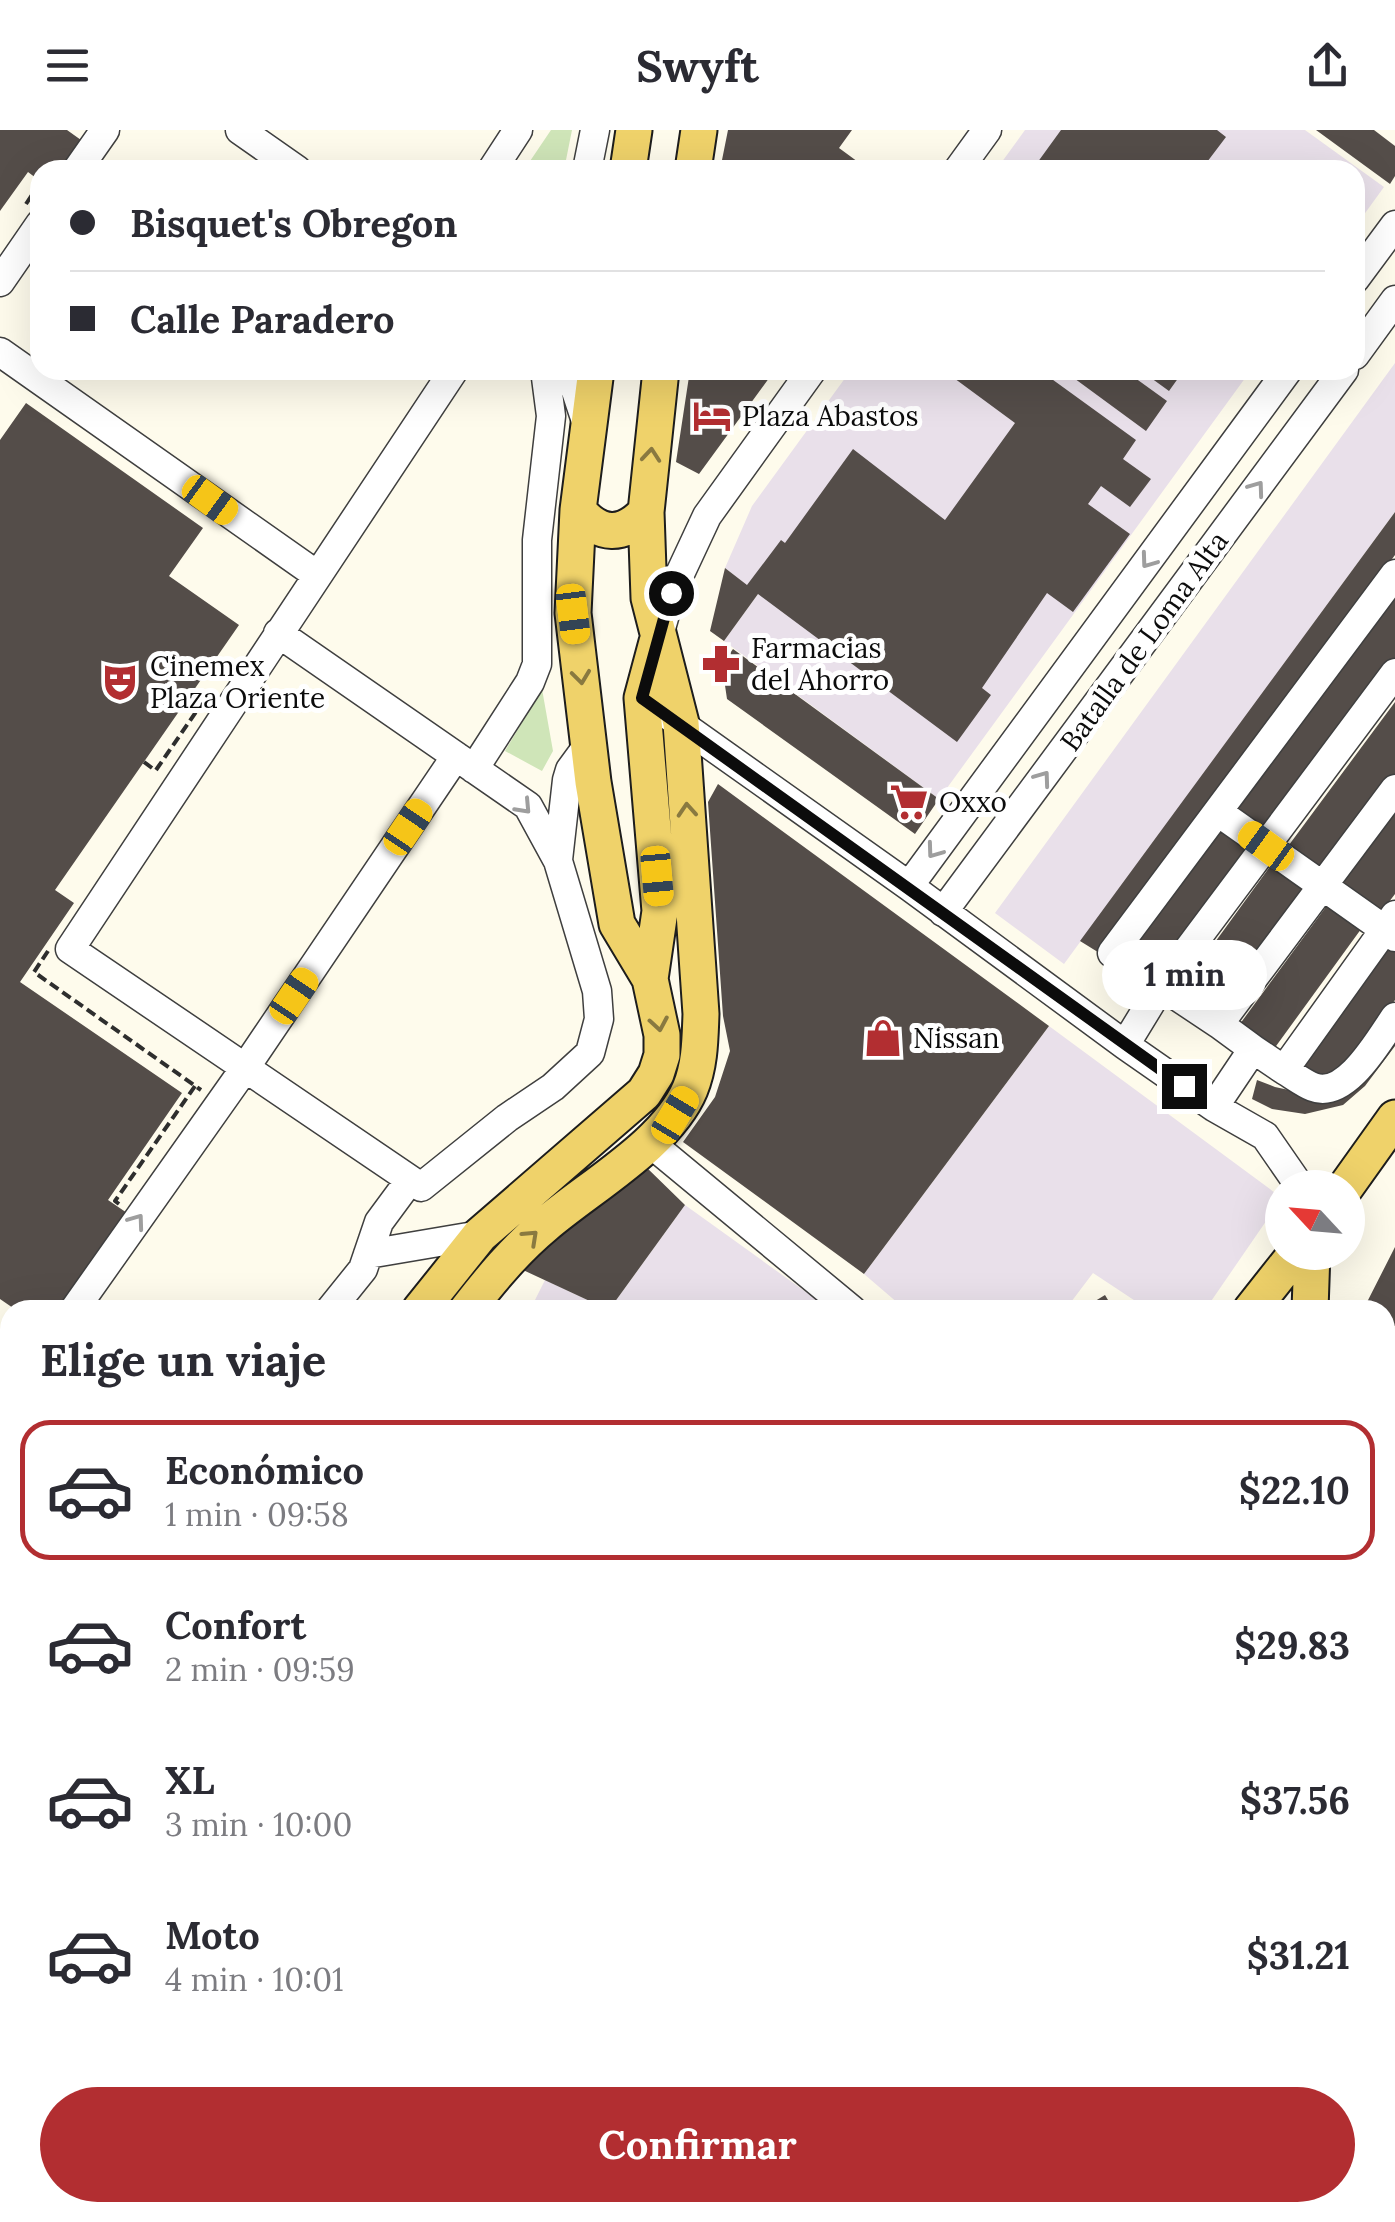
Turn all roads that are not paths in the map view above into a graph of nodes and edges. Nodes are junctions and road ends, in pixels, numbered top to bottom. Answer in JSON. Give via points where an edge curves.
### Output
{"nodes":[{"id":1,"x":105,"y":130,"type":"edge"},
{"id":2,"x":240,"y":130,"type":"edge"},
{"id":3,"x":518,"y":130,"type":"edge"},
{"id":4,"x":634,"y":130,"type":"edge"},
{"id":5,"x":699,"y":130,"type":"edge"},
{"id":6,"x":987,"y":130,"type":"edge"},
{"id":7,"x":594,"y":131,"type":"edge"},
{"id":8,"x":84,"y":160,"type":"edge"},
{"id":9,"x":284,"y":160,"type":"edge"},
{"id":10,"x":498,"y":160,"type":"edge"},
{"id":11,"x":589,"y":160,"type":"edge"},
{"id":12,"x":630,"y":160,"type":"edge"},
{"id":13,"x":694,"y":160,"type":"edge"},
{"id":14,"x":965,"y":160,"type":"edge"},
{"id":15,"x":1395,"y":225,"type":"edge"},
{"id":16,"x":30,"y":238,"type":"edge"},
{"id":17,"x":1365,"y":266,"type":"edge"},
{"id":18,"x":0,"y":282,"type":"edge"},
{"id":19,"x":1395,"y":300,"type":"edge"},
{"id":20,"x":1365,"y":340,"type":"edge"},
{"id":21,"x":0,"y":352,"type":"edge"},
{"id":22,"x":30,"y":373,"type":"edge"},
{"id":23,"x":40,"y":380,"type":"edge"},
{"id":24,"x":447,"y":380,"type":"edge"},
{"id":25,"x":546,"y":380,"type":"edge"},
{"id":26,"x":572,"y":380,"type":"edge"},
{"id":27,"x":594,"y":380,"type":"edge"},
{"id":28,"x":660,"y":380,"type":"edge"},
{"id":29,"x":805,"y":380,"type":"edge"},
{"id":30,"x":1281,"y":380,"type":"edge"},
{"id":31,"x":1337,"y":380,"type":"edge"},
{"id":32,"x":587,"y":424,"type":"junction"},
{"id":33,"x":578,"y":510,"type":"junction"},
{"id":34,"x":646,"y":512,"type":"junction"},
{"id":35,"x":1395,"y":574,"type":"edge"},
{"id":36,"x":317,"y":575,"type":"junction"},
{"id":37,"x":278,"y":633,"type":"junction"},
{"id":38,"x":657,"y":641,"type":"junction"},
{"id":39,"x":1395,"y":673,"type":"edge"},
{"id":40,"x":642,"y":698,"type":"junction"},
{"id":41,"x":681,"y":723,"type":"junction"},
{"id":42,"x":589,"y":744,"type":"junction"},
{"id":43,"x":465,"y":762,"type":"junction"},
{"id":44,"x":1395,"y":789,"type":"edge"},
{"id":45,"x":1218,"y":812,"type":"junction"},
{"id":46,"x":1266,"y":846,"type":"junction"},
{"id":47,"x":558,"y":860,"type":"junction"},
{"id":48,"x":909,"y":886,"type":"junction"},
{"id":49,"x":1322,"y":886,"type":"junction"},
{"id":50,"x":944,"y":912,"type":"junction"},
{"id":51,"x":1391,"y":927,"type":"edge"},
{"id":52,"x":650,"y":979,"type":"junction"},
{"id":53,"x":1161,"y":986,"type":"junction"},
{"id":54,"x":1395,"y":1017,"type":"edge"},
{"id":55,"x":1218,"y":1024,"type":"junction"},
{"id":56,"x":1125,"y":1046,"type":"junction"},
{"id":57,"x":1254,"y":1049,"type":"junction"},
{"id":58,"x":246,"y":1068,"type":"junction"},
{"id":59,"x":1284,"y":1070,"type":"junction"},
{"id":60,"x":1214,"y":1107,"type":"junction"},
{"id":61,"x":1395,"y":1118,"type":"edge"},
{"id":62,"x":649,"y":1142,"type":"junction"},
{"id":63,"x":1289,"y":1170,"type":"edge"},
{"id":64,"x":1359,"y":1170,"type":"edge"},
{"id":65,"x":410,"y":1180,"type":"junction"},
{"id":66,"x":480,"y":1235,"type":"junction"},
{"id":67,"x":368,"y":1254,"type":"junction"},
{"id":68,"x":1283,"y":1270,"type":"edge"},
{"id":69,"x":1311,"y":1270,"type":"edge"},
{"id":70,"x":81,"y":1300,"type":"edge"},
{"id":71,"x":338,"y":1300,"type":"edge"},
{"id":72,"x":428,"y":1300,"type":"edge"},
{"id":73,"x":475,"y":1300,"type":"edge"},
{"id":74,"x":840,"y":1300,"type":"edge"},
{"id":75,"x":1259,"y":1300,"type":"edge"},
{"id":76,"x":1310,"y":1300,"type":"edge"}],
"edges":[{"from":1,"to":8,"type":"street"},
{"from":2,"to":9,"type":"street"},
{"from":3,"to":10,"type":"street"},
{"from":4,"to":12,"type":"main road"},
{"from":5,"to":13,"type":"main road"},
{"from":6,"to":14,"type":"street"},
{"from":7,"to":11,"type":"street"},
{"from":15,"to":17,"type":"street"},
{"from":16,"to":18,"type":"street"},
{"from":19,"to":20,"type":"street"},
{"from":21,"to":22,"type":"street"},
{"from":23,"to":36,"type":"street"},
{"from":24,"to":36,"type":"street"},
{"from":25,"to":43,"type":"street","via":[[551,416],[537,540],[537,664],[530,682]]},
{"from":26,"to":32,"type":"street"},
{"from":27,"to":32,"type":"main road"},
{"from":34,"to":28,"type":"main road","one_way":true},
{"from":29,"to":38,"type":"street","via":[[707,516]]},
{"from":30,"to":48,"type":"street","name":"Batalla de Loma Alta","one_way":true},
{"from":50,"to":31,"type":"street","name":"Batalla de Loma Alta","one_way":true},
{"from":32,"to":33,"type":"main road"},
{"from":33,"to":34,"type":"main road","via":[[604,530],[634,525]]},
{"from":33,"to":42,"type":"main road","one_way":true,"via":[[573,614]]},
{"from":34,"to":38,"type":"main road"},
{"from":35,"to":45,"type":"street"},
{"from":36,"to":37,"type":"street"},
{"from":37,"to":43,"type":"street"},
{"from":37,"to":58,"type":"street","via":[[70,949]]},
{"from":38,"to":40,"type":"main road"},
{"from":38,"to":41,"type":"main road"},
{"from":39,"to":46,"type":"street"},
{"from":40,"to":41,"type":"street"},
{"from":40,"to":52,"type":"main road","via":[[660,912]]},
{"from":41,"to":48,"type":"street"},
{"from":62,"to":41,"type":"main road","one_way":true,"via":[[690,1090],[700,1056]]},
{"from":42,"to":47,"type":"street","via":[[566,780]]},
{"from":42,"to":52,"type":"main road","via":[[617,924]]},
{"from":43,"to":47,"type":"street","one_way":true,"via":[[528,806]]},
{"from":43,"to":58,"type":"street"},
{"from":44,"to":49,"type":"street"},
{"from":45,"to":46,"type":"street"},
{"from":45,"to":53,"type":"street","via":[[1112,953]]},
{"from":46,"to":49,"type":"street"},
{"from":46,"to":53,"type":"street"},
{"from":47,"to":65,"type":"street","via":[[597,991],[590,1053],[422,1187]]},
{"from":48,"to":50,"type":"street"},
{"from":49,"to":51,"type":"street"},
{"from":49,"to":55,"type":"street"},
{"from":50,"to":56,"type":"street"},
{"from":51,"to":59,"type":"street"},
{"from":52,"to":66,"type":"main road","one_way":true,"via":[[662,1055],[644,1093]]},
{"from":53,"to":55,"type":"street"},
{"from":53,"to":56,"type":"street"},
{"from":54,"to":59,"type":"street","via":[[1337,1086],[1316,1089]]},
{"from":55,"to":57,"type":"street"},
{"from":56,"to":60,"type":"street"},
{"from":57,"to":59,"type":"street"},
{"from":57,"to":60,"type":"street"},
{"from":58,"to":65,"type":"street"},
{"from":70,"to":58,"type":"street","one_way":true},
{"from":60,"to":63,"type":"street","via":[[1266,1136]]},
{"from":61,"to":64,"type":"main road"},
{"from":73,"to":62,"type":"main road","one_way":true,"via":[[543,1226]]},
{"from":62,"to":74,"type":"street"},
{"from":65,"to":67,"type":"street","via":[[379,1222]]},
{"from":66,"to":67,"type":"street"},
{"from":66,"to":72,"type":"main road"},
{"from":67,"to":71,"type":"street"},
{"from":68,"to":75,"type":"main road"},
{"from":69,"to":76,"type":"main road"}]}
